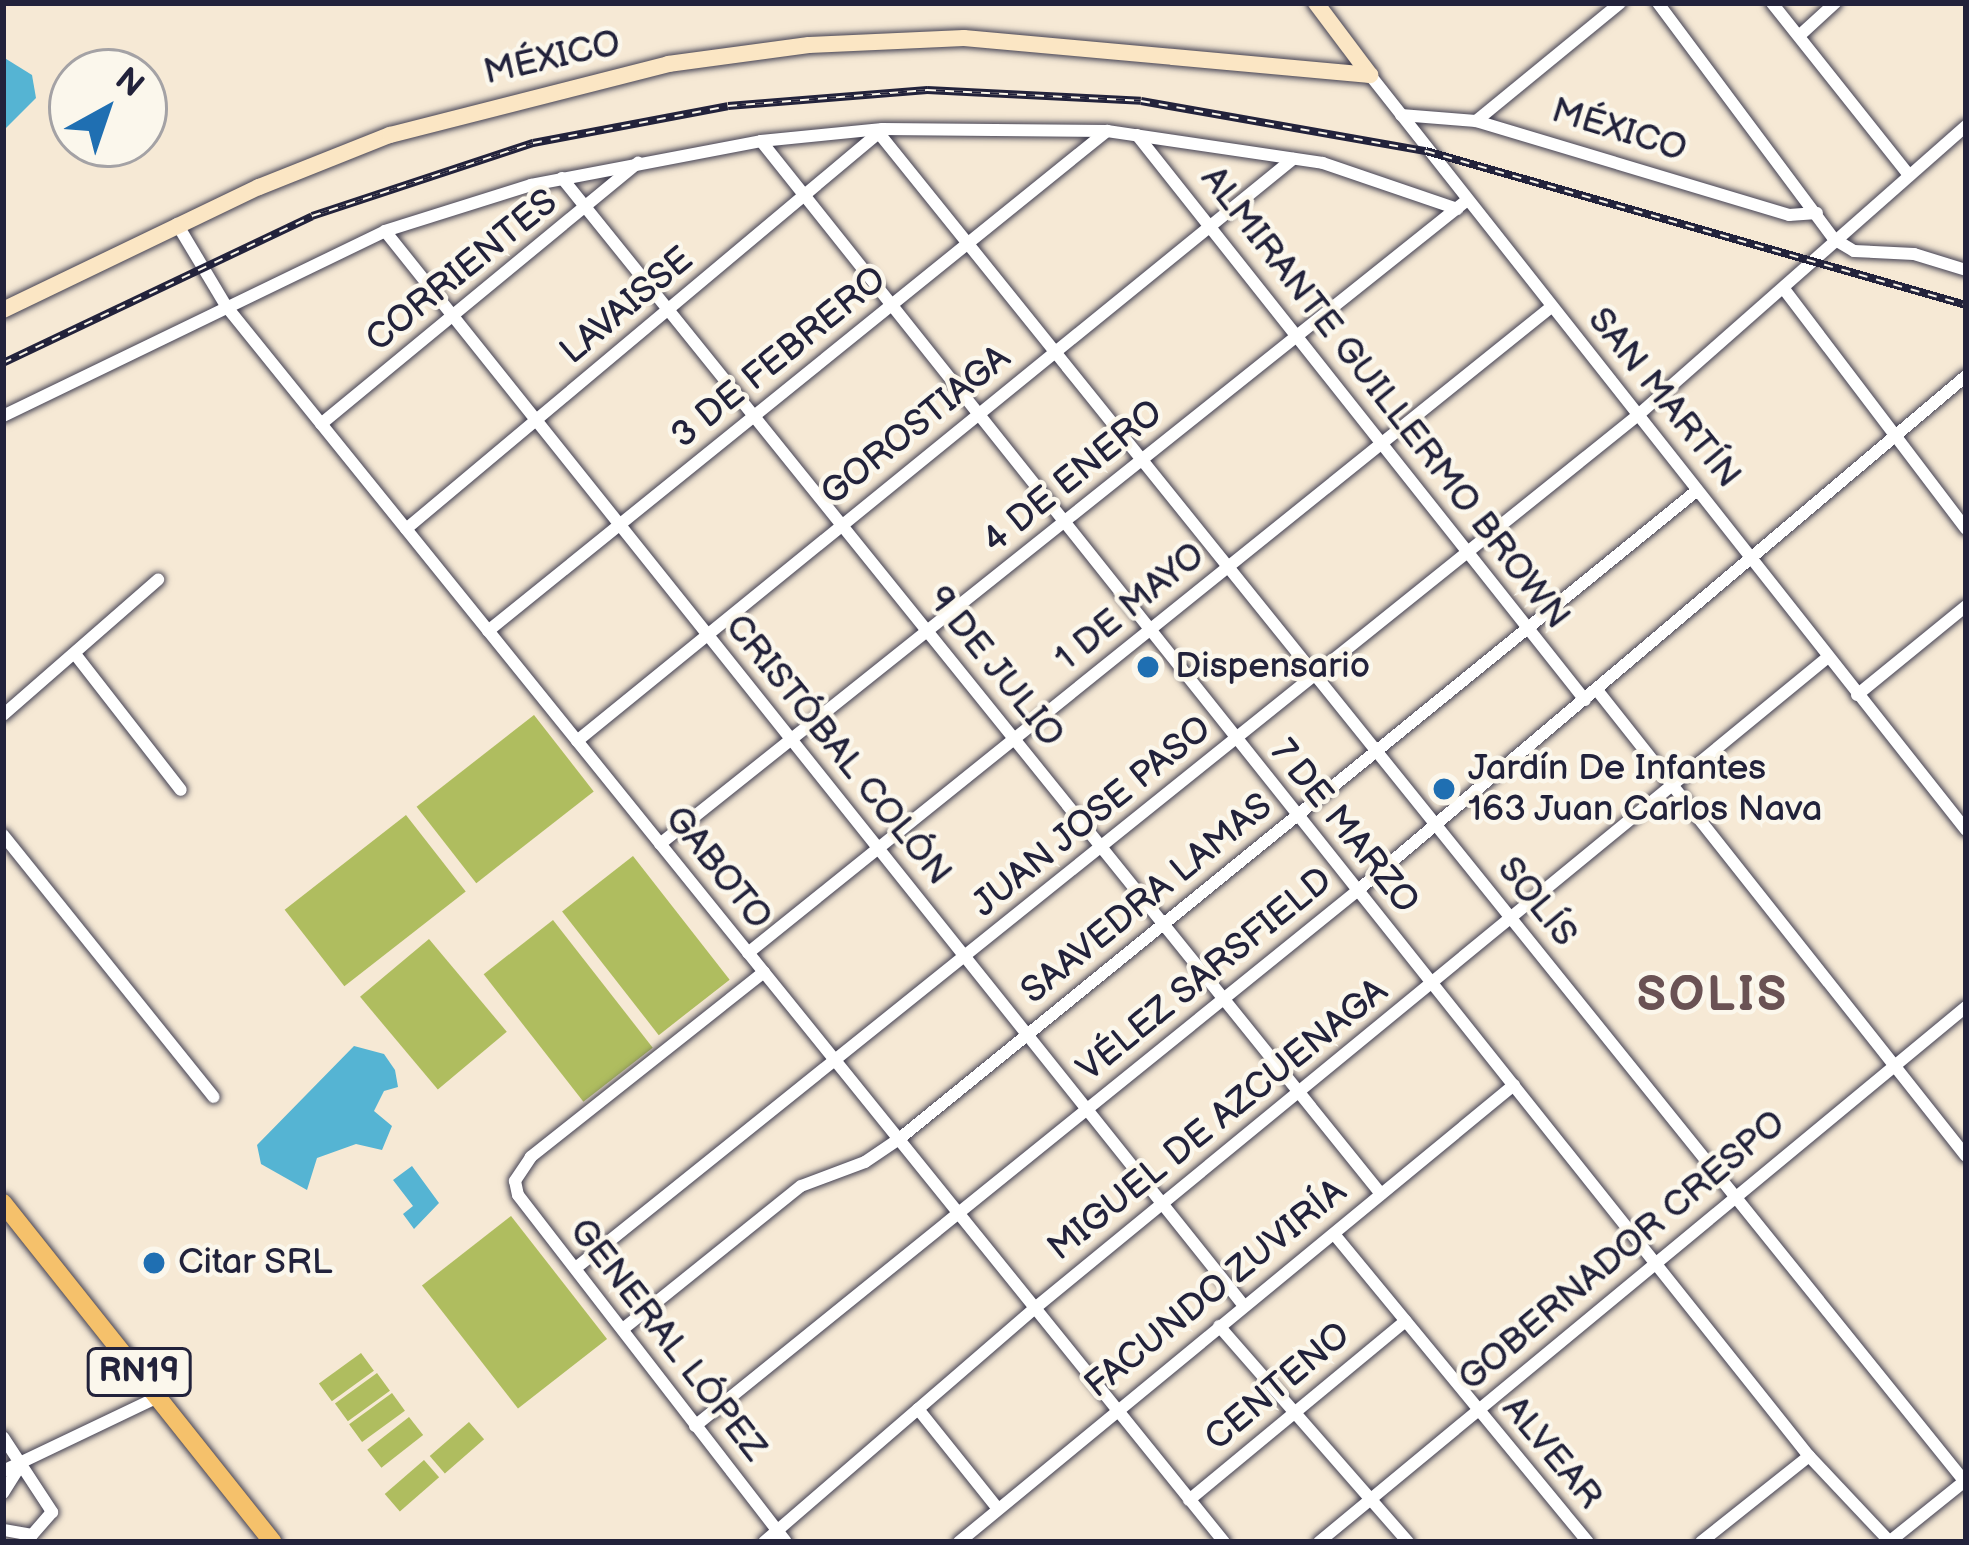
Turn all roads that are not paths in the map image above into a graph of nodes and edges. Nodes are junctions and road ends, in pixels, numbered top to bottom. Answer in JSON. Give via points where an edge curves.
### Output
{"nodes":[{"id":1,"x":1316,"y":3,"type":"edge"},
{"id":2,"x":1620,"y":3,"type":"edge"},
{"id":3,"x":1658,"y":3,"type":"edge"},
{"id":4,"x":1772,"y":3,"type":"edge"},
{"id":5,"x":1835,"y":3,"type":"edge"},
{"id":6,"x":1799,"y":36,"type":"junction"},
{"id":7,"x":1370,"y":75,"type":"junction"},
{"id":8,"x":1401,"y":115,"type":"junction"},
{"id":9,"x":1476,"y":121,"type":"junction"},
{"id":10,"x":1966,"y":126,"type":"edge"},
{"id":11,"x":1107,"y":131,"type":"junction"},
{"id":12,"x":882,"y":133,"type":"junction"},
{"id":13,"x":1137,"y":134,"type":"junction"},
{"id":14,"x":761,"y":141,"type":"junction"},
{"id":15,"x":1293,"y":158,"type":"junction"},
{"id":16,"x":639,"y":162,"type":"junction"},
{"id":17,"x":1907,"y":173,"type":"junction"},
{"id":18,"x":562,"y":178,"type":"junction"},
{"id":19,"x":805,"y":197,"type":"junction"},
{"id":20,"x":1462,"y":205,"type":"junction"},
{"id":21,"x":586,"y":208,"type":"junction"},
{"id":22,"x":1817,"y":213,"type":"junction"},
{"id":23,"x":177,"y":224,"type":"junction"},
{"id":24,"x":1210,"y":226,"type":"junction"},
{"id":25,"x":385,"y":232,"type":"junction"},
{"id":26,"x":1834,"y":238,"type":"junction"},
{"id":27,"x":969,"y":245,"type":"junction"},
{"id":28,"x":1966,"y":269,"type":"edge"},
{"id":29,"x":1784,"y":289,"type":"junction"},
{"id":30,"x":226,"y":306,"type":"junction"},
{"id":31,"x":891,"y":306,"type":"junction"},
{"id":32,"x":1550,"y":308,"type":"junction"},
{"id":33,"x":3,"y":310,"type":"edge"},
{"id":34,"x":669,"y":310,"type":"junction"},
{"id":35,"x":453,"y":317,"type":"junction"},
{"id":36,"x":1297,"y":336,"type":"junction"},
{"id":37,"x":1055,"y":352,"type":"junction"},
{"id":38,"x":1963,"y":385,"type":"edge"},
{"id":39,"x":977,"y":415,"type":"junction"},
{"id":40,"x":3,"y":416,"type":"edge"},
{"id":41,"x":754,"y":416,"type":"junction"},
{"id":42,"x":1637,"y":416,"type":"junction"},
{"id":43,"x":536,"y":420,"type":"junction"},
{"id":44,"x":321,"y":424,"type":"junction"},
{"id":45,"x":1896,"y":438,"type":"junction"},
{"id":46,"x":1382,"y":443,"type":"junction"},
{"id":47,"x":1142,"y":460,"type":"junction"},
{"id":48,"x":1695,"y":492,"type":"junction"},
{"id":49,"x":1063,"y":524,"type":"junction"},
{"id":50,"x":620,"y":525,"type":"junction"},
{"id":51,"x":842,"y":525,"type":"junction"},
{"id":52,"x":406,"y":529,"type":"junction"},
{"id":53,"x":1966,"y":530,"type":"edge"},
{"id":54,"x":1468,"y":552,"type":"junction"},
{"id":55,"x":1753,"y":562,"type":"junction"},
{"id":56,"x":1228,"y":567,"type":"junction"},
{"id":57,"x":158,"y":580,"type":"dead end"},
{"id":58,"x":1966,"y":606,"type":"edge"},
{"id":59,"x":1528,"y":628,"type":"junction"},
{"id":60,"x":488,"y":631,"type":"junction"},
{"id":61,"x":1148,"y":631,"type":"junction"},
{"id":62,"x":928,"y":632,"type":"junction"},
{"id":63,"x":707,"y":635,"type":"junction"},
{"id":64,"x":75,"y":654,"type":"junction"},
{"id":65,"x":1827,"y":658,"type":"junction"},
{"id":66,"x":1316,"y":676,"type":"junction"},
{"id":67,"x":1597,"y":690,"type":"junction"},
{"id":68,"x":1857,"y":694,"type":"junction"},
{"id":69,"x":1585,"y":700,"type":"junction"},
{"id":70,"x":3,"y":715,"type":"edge"},
{"id":71,"x":1014,"y":738,"type":"junction"},
{"id":72,"x":791,"y":740,"type":"junction"},
{"id":73,"x":577,"y":741,"type":"junction"},
{"id":74,"x":1234,"y":741,"type":"junction"},
{"id":75,"x":1377,"y":751,"type":"junction"},
{"id":76,"x":1671,"y":785,"type":"junction"},
{"id":77,"x":181,"y":790,"type":"dead end"},
{"id":78,"x":1297,"y":816,"type":"junction"},
{"id":79,"x":1436,"y":824,"type":"junction"},
{"id":80,"x":1966,"y":830,"type":"edge"},
{"id":81,"x":3,"y":835,"type":"edge"},
{"id":82,"x":661,"y":844,"type":"junction"},
{"id":83,"x":1101,"y":846,"type":"junction"},
{"id":84,"x":878,"y":848,"type":"junction"},
{"id":85,"x":1357,"y":891,"type":"junction"},
{"id":86,"x":1510,"y":917,"type":"junction"},
{"id":87,"x":1163,"y":924,"type":"junction"},
{"id":88,"x":748,"y":953,"type":"junction"},
{"id":89,"x":965,"y":957,"type":"junction"},
{"id":90,"x":764,"y":972,"type":"junction"},
{"id":91,"x":1433,"y":983,"type":"junction"},
{"id":92,"x":1223,"y":998,"type":"junction"},
{"id":93,"x":1966,"y":1007,"type":"edge"},
{"id":94,"x":1028,"y":1036,"type":"junction"},
{"id":95,"x":836,"y":1061,"type":"junction"},
{"id":96,"x":1895,"y":1066,"type":"junction"},
{"id":97,"x":1514,"y":1085,"type":"junction"},
{"id":98,"x":1299,"y":1092,"type":"junction"},
{"id":99,"x":214,"y":1097,"type":"dead end"},
{"id":100,"x":1087,"y":1110,"type":"junction"},
{"id":101,"x":898,"y":1139,"type":"junction"},
{"id":102,"x":1966,"y":1156,"type":"edge"},
{"id":103,"x":1381,"y":1194,"type":"junction"},
{"id":104,"x":1734,"y":1196,"type":"junction"},
{"id":105,"x":1162,"y":1204,"type":"junction"},
{"id":106,"x":4,"y":1205,"type":"edge"},
{"id":107,"x":959,"y":1214,"type":"junction"},
{"id":108,"x":1334,"y":1234,"type":"junction"},
{"id":109,"x":1653,"y":1260,"type":"junction"},
{"id":110,"x":577,"y":1267,"type":"junction"},
{"id":111,"x":1244,"y":1306,"type":"junction"},
{"id":112,"x":1035,"y":1308,"type":"junction"},
{"id":113,"x":1405,"y":1321,"type":"junction"},
{"id":114,"x":1219,"y":1326,"type":"junction"},
{"id":115,"x":623,"y":1330,"type":"junction"},
{"id":116,"x":158,"y":1397,"type":"junction"},
{"id":117,"x":917,"y":1409,"type":"junction"},
{"id":118,"x":1116,"y":1409,"type":"junction"},
{"id":119,"x":1477,"y":1410,"type":"junction"},
{"id":120,"x":1295,"y":1412,"type":"junction"},
{"id":121,"x":695,"y":1426,"type":"junction"},
{"id":122,"x":3,"y":1437,"type":"edge"},
{"id":123,"x":1809,"y":1456,"type":"junction"},
{"id":124,"x":23,"y":1461,"type":"junction"},
{"id":125,"x":3,"y":1471,"type":"edge"},
{"id":126,"x":1965,"y":1480,"type":"edge"},
{"id":127,"x":3,"y":1492,"type":"edge"},
{"id":128,"x":1372,"y":1499,"type":"junction"},
{"id":129,"x":1190,"y":1500,"type":"junction"},
{"id":130,"x":998,"y":1509,"type":"junction"},
{"id":131,"x":3,"y":1530,"type":"edge"},
{"id":132,"x":782,"y":1536,"type":"edge"},
{"id":133,"x":273,"y":1542,"type":"edge"},
{"id":134,"x":764,"y":1542,"type":"edge"},
{"id":135,"x":959,"y":1542,"type":"edge"},
{"id":136,"x":1224,"y":1542,"type":"edge"},
{"id":137,"x":1319,"y":1542,"type":"edge"},
{"id":138,"x":1408,"y":1542,"type":"edge"},
{"id":139,"x":1588,"y":1542,"type":"edge"},
{"id":140,"x":1702,"y":1542,"type":"edge"},
{"id":141,"x":1890,"y":1542,"type":"edge"}],
"edges":[{"from":1,"to":7,"type":"street","name":"SAN MARTÍN"},
{"from":2,"to":9,"type":"street"},
{"from":3,"to":22,"type":"street"},
{"from":4,"to":6,"type":"street"},
{"from":5,"to":6,"type":"street"},
{"from":6,"to":17,"type":"street"},
{"from":7,"to":8,"type":"street","name":"SAN MARTÍN"},
{"from":7,"to":23,"type":"street","name":"MÉXICO","via":[[1019,39],[808,45],[531,94],[390,135]]},
{"from":8,"to":9,"type":"street","name":"MÉXICO"},
{"from":8,"to":20,"type":"street","name":"SAN MARTÍN"},
{"from":9,"to":22,"type":"street","name":"MÉXICO","via":[[1790,215]]},
{"from":10,"to":17,"type":"street","name":"JUAN JOSE PASO"},
{"from":11,"to":12,"type":"street"},
{"from":11,"to":13,"type":"street"},
{"from":11,"to":27,"type":"street","name":"3 DE FEBRERO"},
{"from":12,"to":14,"type":"street"},
{"from":12,"to":19,"type":"street","name":"LAVAISSE"},
{"from":12,"to":27,"type":"street","name":"SOLÍS"},
{"from":13,"to":15,"type":"street"},
{"from":13,"to":24,"type":"street","name":"ALMIRANTE GUILLERMO BROWN"},
{"from":14,"to":16,"type":"street"},
{"from":14,"to":19,"type":"street","name":"7 DE MARZO"},
{"from":15,"to":20,"type":"street"},
{"from":15,"to":24,"type":"street","name":"GOROSTIAGA"},
{"from":16,"to":18,"type":"street"},
{"from":16,"to":21,"type":"street","name":"CORRIENTES"},
{"from":17,"to":26,"type":"street","name":"JUAN JOSE PASO"},
{"from":18,"to":21,"type":"street","name":"9 DE JULIO"},
{"from":18,"to":25,"type":"street"},
{"from":19,"to":31,"type":"street","name":"7 DE MARZO"},
{"from":19,"to":34,"type":"street","name":"LAVAISSE"},
{"from":20,"to":32,"type":"street","name":"SAN MARTÍN"},
{"from":20,"to":36,"type":"street","name":"4 DE ENERO"},
{"from":21,"to":34,"type":"street","name":"9 DE JULIO"},
{"from":21,"to":35,"type":"street","name":"CORRIENTES"},
{"from":22,"to":26,"type":"street"},
{"from":23,"to":30,"type":"street","name":"GABOTO"},
{"from":23,"to":33,"type":"street","name":"MÉXICO"},
{"from":24,"to":36,"type":"street","name":"ALMIRANTE GUILLERMO BROWN"},
{"from":24,"to":37,"type":"street","name":"GOROSTIAGA"},
{"from":25,"to":30,"type":"street"},
{"from":25,"to":35,"type":"street","name":"CRISTÓBAL COLÓN"},
{"from":26,"to":28,"type":"street","via":[[1854,251],[1914,254]]},
{"from":26,"to":29,"type":"street","name":"JUAN JOSE PASO"},
{"from":27,"to":31,"type":"street","name":"3 DE FEBRERO"},
{"from":27,"to":37,"type":"street","name":"SOLÍS"},
{"from":29,"to":42,"type":"street","name":"JUAN JOSE PASO"},
{"from":29,"to":45,"type":"street"},
{"from":30,"to":40,"type":"street"},
{"from":30,"to":44,"type":"street","name":"GABOTO"},
{"from":31,"to":39,"type":"street","name":"7 DE MARZO"},
{"from":31,"to":41,"type":"street","name":"3 DE FEBRERO"},
{"from":32,"to":42,"type":"street","name":"SAN MARTÍN"},
{"from":32,"to":46,"type":"street","name":"1 DE MAYO"},
{"from":34,"to":41,"type":"street","name":"9 DE JULIO"},
{"from":34,"to":43,"type":"street","name":"LAVAISSE"},
{"from":35,"to":43,"type":"street","name":"CRISTÓBAL COLÓN"},
{"from":35,"to":44,"type":"street","name":"CORRIENTES"},
{"from":36,"to":46,"type":"street","name":"ALMIRANTE GUILLERMO BROWN"},
{"from":36,"to":47,"type":"street","name":"4 DE ENERO"},
{"from":37,"to":39,"type":"street","name":"GOROSTIAGA"},
{"from":37,"to":47,"type":"street","name":"SOLÍS"},
{"from":38,"to":45,"type":"street","name":"VÉLEZ SARSFIELD"},
{"from":39,"to":49,"type":"street","name":"7 DE MARZO"},
{"from":39,"to":51,"type":"street","name":"GOROSTIAGA"},
{"from":41,"to":50,"type":"street","name":"3 DE FEBRERO"},
{"from":41,"to":51,"type":"street","name":"9 DE JULIO"},
{"from":42,"to":48,"type":"street","name":"SAN MARTÍN"},
{"from":42,"to":54,"type":"street","name":"JUAN JOSE PASO"},
{"from":43,"to":50,"type":"street","name":"CRISTÓBAL COLÓN"},
{"from":43,"to":52,"type":"street","name":"LAVAISSE"},
{"from":44,"to":52,"type":"street","name":"GABOTO"},
{"from":45,"to":53,"type":"street"},
{"from":45,"to":55,"type":"street","name":"VÉLEZ SARSFIELD"},
{"from":46,"to":54,"type":"street","name":"ALMIRANTE GUILLERMO BROWN"},
{"from":46,"to":56,"type":"street","name":"1 DE MAYO"},
{"from":47,"to":49,"type":"street","name":"4 DE ENERO"},
{"from":47,"to":56,"type":"street","name":"SOLÍS"},
{"from":48,"to":55,"type":"street","name":"SAN MARTÍN"},
{"from":48,"to":59,"type":"street","name":"SAAVEDRA LAMAS"},
{"from":49,"to":61,"type":"street","name":"7 DE MARZO"},
{"from":49,"to":62,"type":"street","name":"4 DE ENERO"},
{"from":50,"to":60,"type":"street","name":"3 DE FEBRERO"},
{"from":50,"to":63,"type":"street","name":"CRISTÓBAL COLÓN"},
{"from":51,"to":62,"type":"street","name":"9 DE JULIO"},
{"from":51,"to":63,"type":"street","name":"GOROSTIAGA"},
{"from":52,"to":60,"type":"street","name":"GABOTO"},
{"from":54,"to":59,"type":"street","name":"ALMIRANTE GUILLERMO BROWN"},
{"from":54,"to":66,"type":"street","name":"JUAN JOSE PASO"},
{"from":55,"to":65,"type":"street","name":"SAN MARTÍN"},
{"from":55,"to":67,"type":"street","name":"VÉLEZ SARSFIELD"},
{"from":56,"to":61,"type":"street","name":"1 DE MAYO"},
{"from":56,"to":66,"type":"street","name":"SOLÍS"},
{"from":57,"to":64,"type":"street"},
{"from":58,"to":68,"type":"street"},
{"from":59,"to":69,"type":"street","name":"ALMIRANTE GUILLERMO BROWN"},
{"from":59,"to":75,"type":"street","name":"SAAVEDRA LAMAS"},
{"from":60,"to":73,"type":"street","name":"GABOTO"},
{"from":61,"to":71,"type":"street","name":"1 DE MAYO"},
{"from":61,"to":74,"type":"street","name":"7 DE MARZO"},
{"from":62,"to":71,"type":"street","name":"9 DE JULIO"},
{"from":62,"to":72,"type":"street","name":"4 DE ENERO"},
{"from":63,"to":72,"type":"street","name":"CRISTÓBAL COLÓN"},
{"from":63,"to":73,"type":"street","name":"GOROSTIAGA"},
{"from":64,"to":70,"type":"street"},
{"from":64,"to":77,"type":"street"},
{"from":65,"to":68,"type":"street","name":"SAN MARTÍN"},
{"from":65,"to":76,"type":"street","name":"MIGUEL DE AZCUENAGA"},
{"from":66,"to":74,"type":"street","name":"JUAN JOSE PASO"},
{"from":66,"to":75,"type":"street","name":"SOLÍS"},
{"from":67,"to":69,"type":"street","name":"VÉLEZ SARSFIELD"},
{"from":67,"to":76,"type":"street"},
{"from":68,"to":80,"type":"street","name":"SAN MARTÍN"},
{"from":69,"to":79,"type":"street","name":"VÉLEZ SARSFIELD"},
{"from":71,"to":83,"type":"street","name":"9 DE JULIO"},
{"from":71,"to":84,"type":"street","name":"1 DE MAYO"},
{"from":72,"to":82,"type":"street","name":"4 DE ENERO"},
{"from":72,"to":84,"type":"street","name":"CRISTÓBAL COLÓN"},
{"from":73,"to":82,"type":"street","name":"GABOTO"},
{"from":74,"to":78,"type":"street","name":"7 DE MARZO"},
{"from":74,"to":83,"type":"street","name":"JUAN JOSE PASO"},
{"from":75,"to":78,"type":"street","name":"SAAVEDRA LAMAS"},
{"from":75,"to":79,"type":"street","name":"SOLÍS"},
{"from":76,"to":86,"type":"street","name":"MIGUEL DE AZCUENAGA"},
{"from":76,"to":96,"type":"street"},
{"from":78,"to":85,"type":"street","name":"7 DE MARZO"},
{"from":78,"to":87,"type":"street","name":"SAAVEDRA LAMAS"},
{"from":79,"to":85,"type":"street","name":"VÉLEZ SARSFIELD"},
{"from":79,"to":86,"type":"street","name":"SOLÍS"},
{"from":81,"to":99,"type":"street"},
{"from":82,"to":88,"type":"street","name":"GABOTO"},
{"from":83,"to":87,"type":"street","name":"9 DE JULIO"},
{"from":83,"to":89,"type":"street","name":"JUAN JOSE PASO"},
{"from":84,"to":88,"type":"street","name":"1 DE MAYO"},
{"from":84,"to":89,"type":"street","name":"CRISTÓBAL COLÓN"},
{"from":85,"to":91,"type":"street","name":"7 DE MARZO"},
{"from":85,"to":92,"type":"street","name":"VÉLEZ SARSFIELD"},
{"from":86,"to":91,"type":"street","name":"MIGUEL DE AZCUENAGA"},
{"from":86,"to":104,"type":"street","name":"SOLÍS"},
{"from":87,"to":92,"type":"street","name":"9 DE JULIO"},
{"from":87,"to":94,"type":"street","name":"SAAVEDRA LAMAS"},
{"from":88,"to":90,"type":"street","name":"GABOTO"},
{"from":89,"to":94,"type":"street","name":"CRISTÓBAL COLÓN"},
{"from":89,"to":95,"type":"street","name":"JUAN JOSE PASO"},
{"from":90,"to":95,"type":"street","name":"GABOTO"},
{"from":90,"to":110,"type":"street","name":"GENERAL LÓPEZ","via":[[518,1169],[518,1196]]},
{"from":91,"to":97,"type":"street","name":"7 DE MARZO"},
{"from":91,"to":98,"type":"street","name":"MIGUEL DE AZCUENAGA"},
{"from":92,"to":98,"type":"street","name":"9 DE JULIO"},
{"from":92,"to":100,"type":"street","name":"VÉLEZ SARSFIELD"},
{"from":93,"to":96,"type":"street","name":"GOBERNADOR CRESPO"},
{"from":94,"to":100,"type":"street","name":"CRISTÓBAL COLÓN"},
{"from":94,"to":101,"type":"street","name":"SAAVEDRA LAMAS"},
{"from":95,"to":101,"type":"street","name":"GABOTO"},
{"from":95,"to":110,"type":"street","name":"JUAN JOSE PASO"},
{"from":96,"to":102,"type":"street"},
{"from":96,"to":104,"type":"street","name":"GOBERNADOR CRESPO"},
{"from":97,"to":103,"type":"street","name":"FACUNDO ZUVIRÍA"},
{"from":97,"to":109,"type":"street","name":"7 DE MARZO"},
{"from":98,"to":103,"type":"street","name":"9 DE JULIO"},
{"from":98,"to":105,"type":"street","name":"MIGUEL DE AZCUENAGA"},
{"from":100,"to":105,"type":"street","name":"CRISTÓBAL COLÓN"},
{"from":100,"to":107,"type":"street","name":"VÉLEZ SARSFIELD"},
{"from":101,"to":107,"type":"street","name":"GABOTO"},
{"from":101,"to":115,"type":"street","name":"SAAVEDRA LAMAS","via":[[865,1162],[801,1186]]},
{"from":103,"to":108,"type":"street","name":"FACUNDO ZUVIRÍA"},
{"from":104,"to":109,"type":"street","name":"GOBERNADOR CRESPO"},
{"from":104,"to":126,"type":"street","name":"SOLÍS"},
{"from":105,"to":111,"type":"street","name":"CRISTÓBAL COLÓN"},
{"from":105,"to":112,"type":"street","name":"MIGUEL DE AZCUENAGA"},
{"from":106,"to":116,"type":"main road","number":"RN19"},
{"from":107,"to":112,"type":"street","name":"GABOTO"},
{"from":107,"to":121,"type":"street","name":"VÉLEZ SARSFIELD"},
{"from":108,"to":111,"type":"street","name":"FACUNDO ZUVIRÍA"},
{"from":108,"to":113,"type":"street","name":"ALVEAR"},
{"from":109,"to":119,"type":"street","name":"GOBERNADOR CRESPO"},
{"from":109,"to":123,"type":"street","name":"7 DE MARZO"},
{"from":110,"to":115,"type":"street","name":"GENERAL LÓPEZ"},
{"from":111,"to":114,"type":"street","name":"FACUNDO ZUVIRÍA"},
{"from":112,"to":117,"type":"street","name":"MIGUEL DE AZCUENAGA"},
{"from":112,"to":118,"type":"street","name":"GABOTO"},
{"from":113,"to":119,"type":"street","name":"ALVEAR"},
{"from":113,"to":120,"type":"street","name":"CENTENO"},
{"from":114,"to":118,"type":"street","name":"FACUNDO ZUVIRÍA"},
{"from":114,"to":120,"type":"street"},
{"from":115,"to":121,"type":"street","name":"GENERAL LÓPEZ"},
{"from":116,"to":124,"type":"street"},
{"from":116,"to":133,"type":"main road","number":"RN19"},
{"from":117,"to":130,"type":"street"},
{"from":117,"to":132,"type":"street","name":"MIGUEL DE AZCUENAGA"},
{"from":118,"to":129,"type":"street","name":"GABOTO"},
{"from":118,"to":130,"type":"street","name":"FACUNDO ZUVIRÍA"},
{"from":119,"to":128,"type":"street","name":"GOBERNADOR CRESPO"},
{"from":119,"to":139,"type":"street","name":"ALVEAR"},
{"from":120,"to":128,"type":"street"},
{"from":120,"to":129,"type":"street","name":"CENTENO"},
{"from":121,"to":132,"type":"street","name":"GENERAL LÓPEZ"},
{"from":122,"to":124,"type":"street"},
{"from":123,"to":140,"type":"street"},
{"from":123,"to":141,"type":"street","name":"7 DE MARZO"},
{"from":124,"to":125,"type":"street"},
{"from":124,"to":127,"type":"street"},
{"from":124,"to":131,"type":"street","via":[[51,1519],[32,1535]]},
{"from":126,"to":141,"type":"street"},
{"from":128,"to":137,"type":"street","name":"GOBERNADOR CRESPO"},
{"from":128,"to":138,"type":"street"},
{"from":129,"to":136,"type":"street","name":"GABOTO"},
{"from":130,"to":135,"type":"street","name":"FACUNDO ZUVIRÍA"},
{"from":132,"to":134,"type":"street","name":"MIGUEL DE AZCUENAGA"}]}
